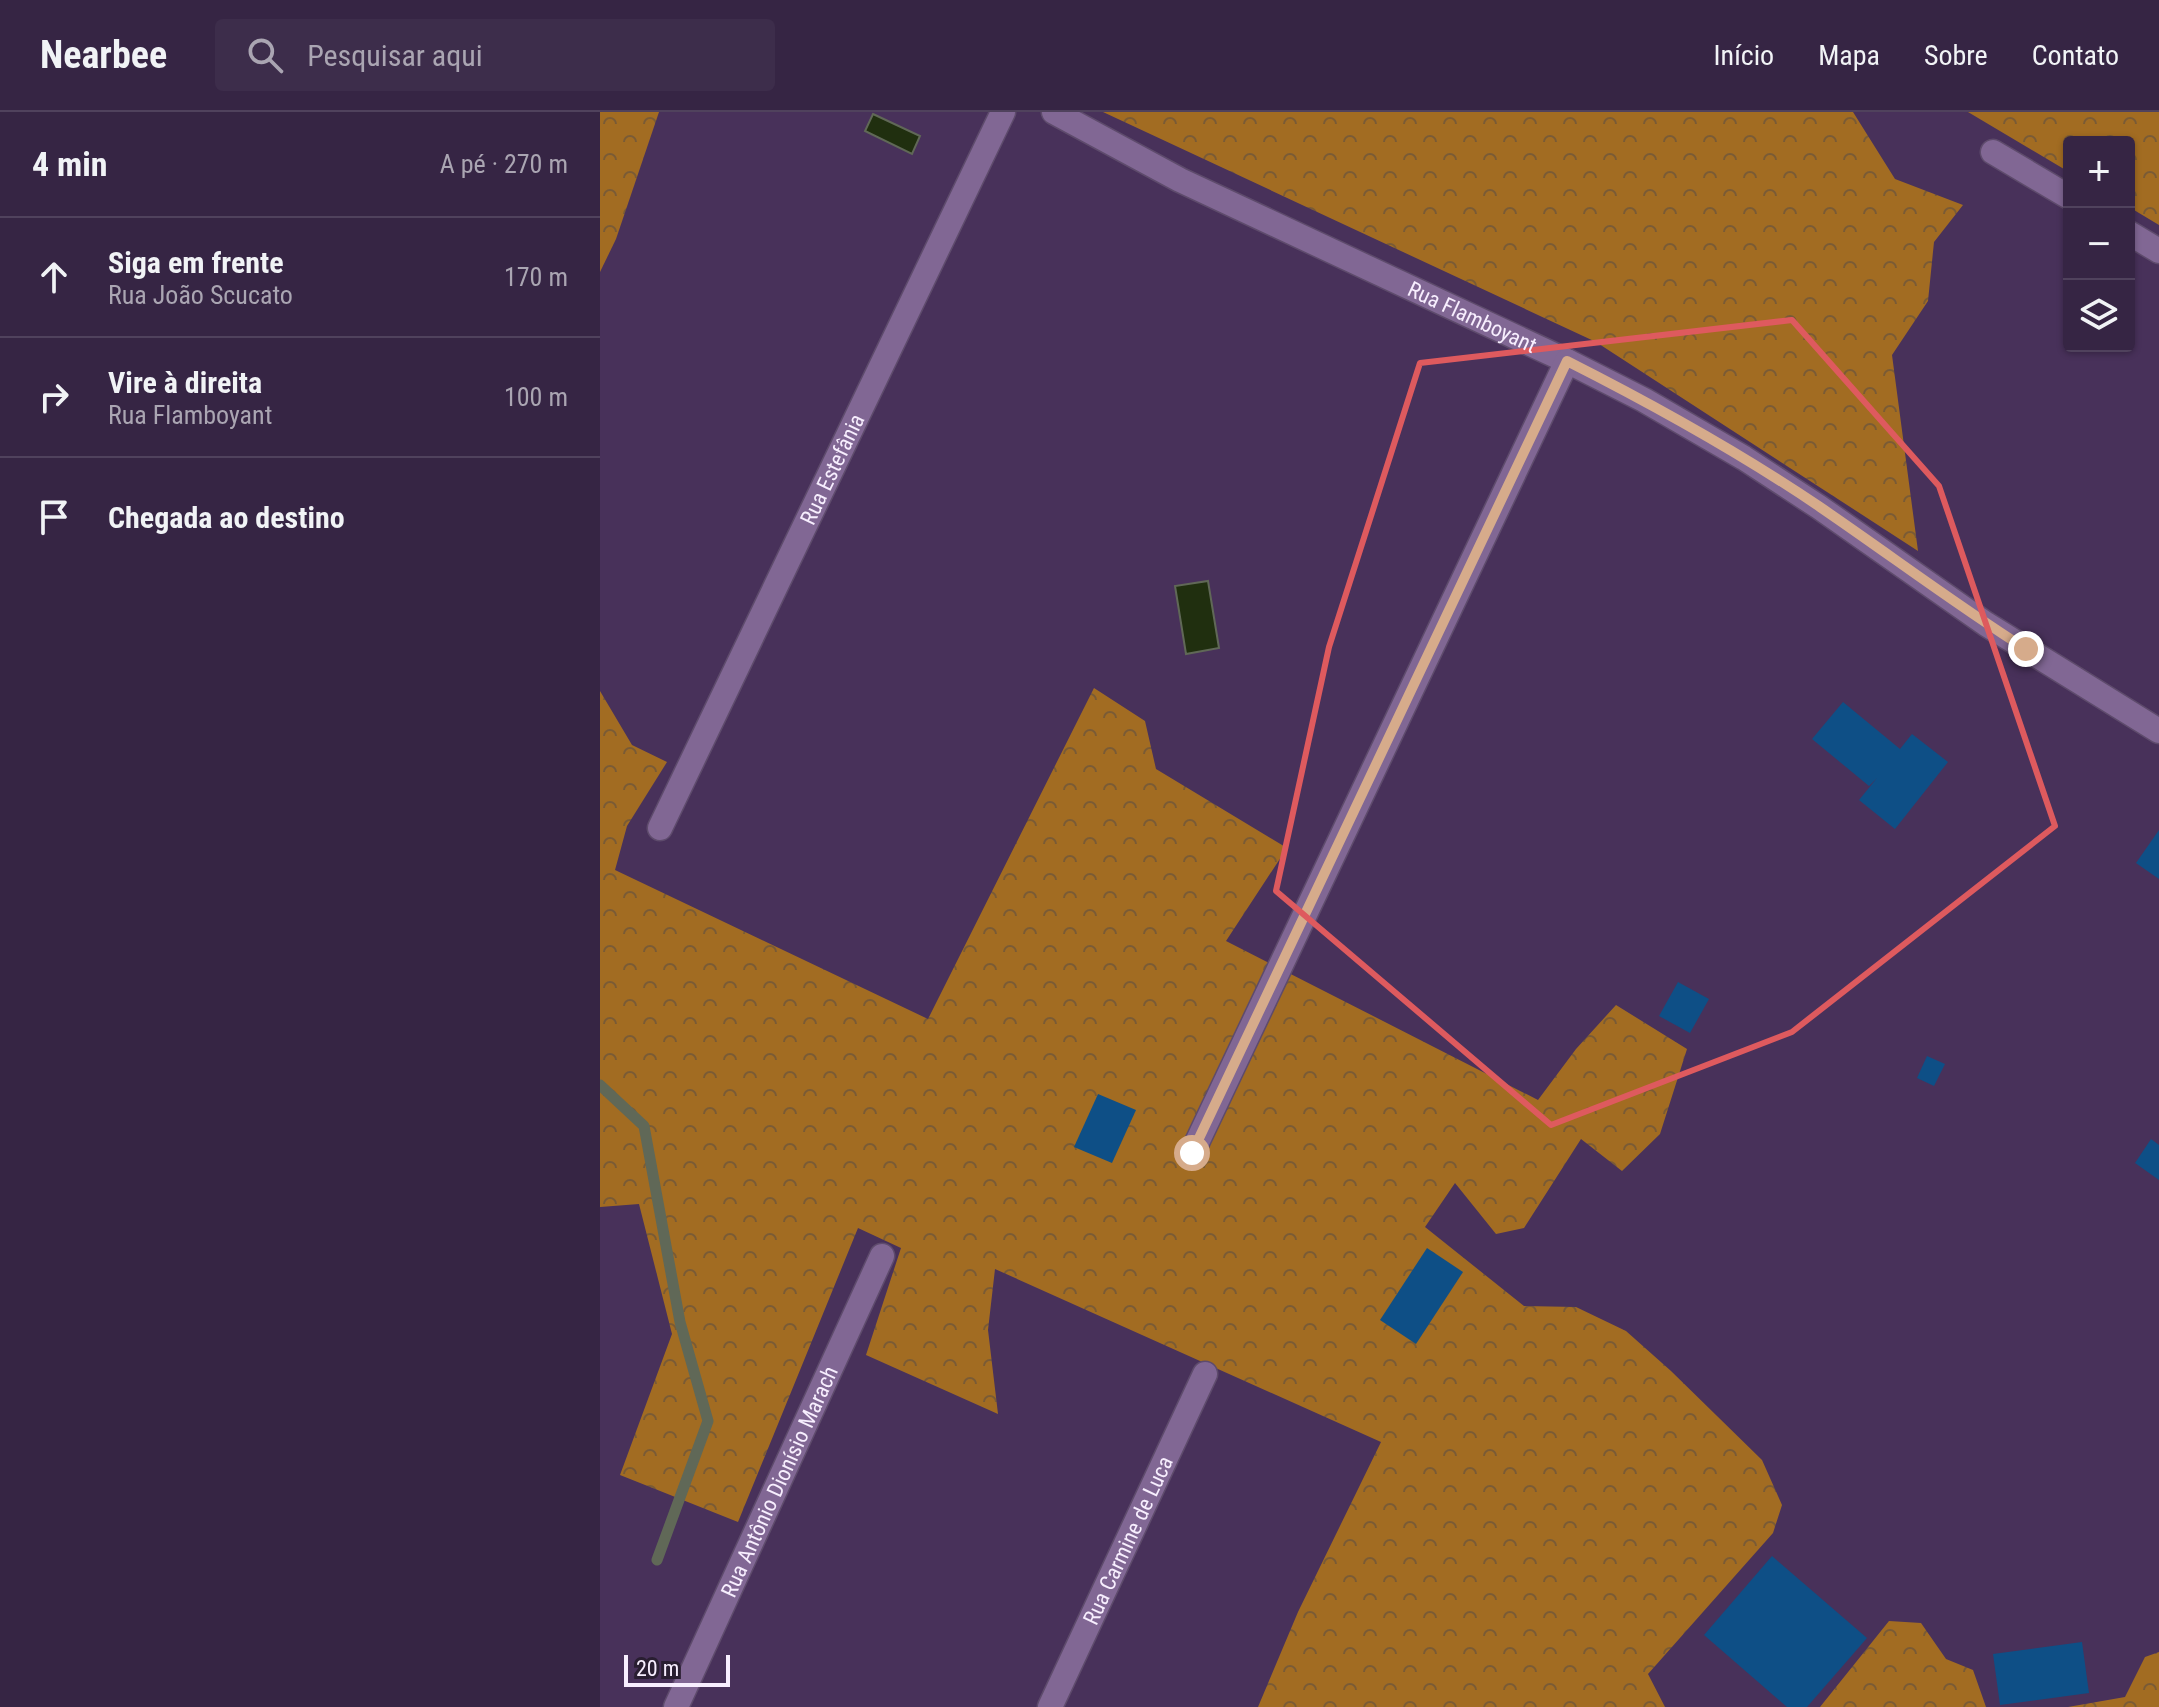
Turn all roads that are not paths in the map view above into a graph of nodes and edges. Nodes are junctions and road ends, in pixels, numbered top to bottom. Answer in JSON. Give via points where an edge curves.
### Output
{"nodes":[{"id":1,"x":1003,"y":112,"type":"edge"},
{"id":2,"x":1054,"y":112,"type":"edge"},
{"id":3,"x":1993,"y":152,"type":"dead end"},
{"id":4,"x":2063,"y":193,"type":"edge"},
{"id":5,"x":2135,"y":237,"type":"edge"},
{"id":6,"x":2159,"y":251,"type":"edge"},
{"id":7,"x":1567,"y":361,"type":"junction"},
{"id":8,"x":2159,"y":731,"type":"edge"},
{"id":9,"x":660,"y":828,"type":"dead end"},
{"id":10,"x":1192,"y":1153,"type":"dead end"},
{"id":11,"x":882,"y":1256,"type":"dead end"},
{"id":12,"x":1205,"y":1374,"type":"dead end"},
{"id":13,"x":676,"y":1707,"type":"edge"},
{"id":14,"x":1050,"y":1707,"type":"edge"}],
"edges":[{"from":1,"to":9,"type":"street","name":"Rua Estefânia"},
{"from":2,"to":7,"type":"street","name":"Rua Flamboyant","via":[[1180,180]]},
{"from":3,"to":4,"type":"street"},
{"from":5,"to":6,"type":"street"},
{"from":7,"to":8,"type":"street","name":"Rua Flamboyant","via":[[1744,458],[1986,624]]},
{"from":7,"to":10,"type":"street"},
{"from":11,"to":13,"type":"street","name":"Rua Antônio Dionísio Marach"},
{"from":12,"to":14,"type":"street","name":"Rua Carmine de Luca"}]}
